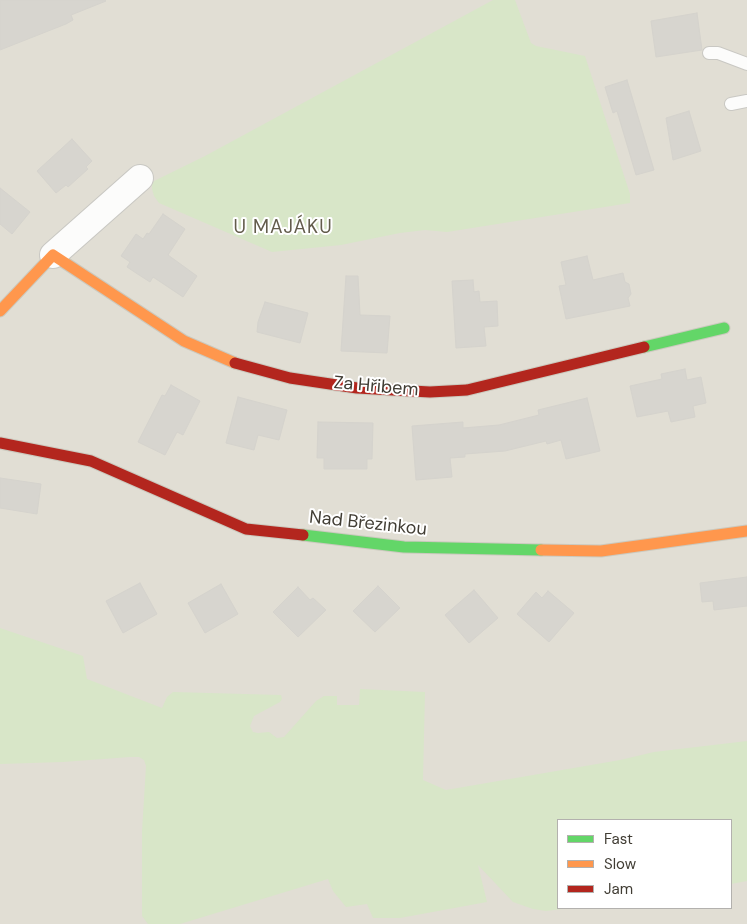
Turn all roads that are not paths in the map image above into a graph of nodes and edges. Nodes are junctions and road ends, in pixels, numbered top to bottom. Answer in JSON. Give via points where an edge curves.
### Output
{"nodes":[{"id":1,"x":709,"y":53,"type":"dead end"},
{"id":2,"x":747,"y":64,"type":"edge"},
{"id":3,"x":747,"y":101,"type":"edge"},
{"id":4,"x":731,"y":104,"type":"dead end"},
{"id":5,"x":140,"y":178,"type":"dead end"},
{"id":6,"x":53,"y":256,"type":"junction"},
{"id":7,"x":0,"y":311,"type":"edge"},
{"id":8,"x":724,"y":328,"type":"dead end"},
{"id":9,"x":0,"y":443,"type":"edge"},
{"id":10,"x":747,"y":531,"type":"edge"}],
"edges":[{"from":1,"to":2,"type":"lane","via":[[718,53]]},
{"from":3,"to":4,"type":"lane"},
{"from":5,"to":6,"type":"street"},
{"from":6,"to":7,"type":"street"},
{"from":6,"to":8,"type":"street","name":"Za Hřibem","via":[[184,341],[233,362],[290,378],[357,388],[430,392],[467,390]]},
{"from":9,"to":10,"type":"street","name":"Nad Březinkou","via":[[91,460],[246,529],[404,547],[601,551]]}]}
